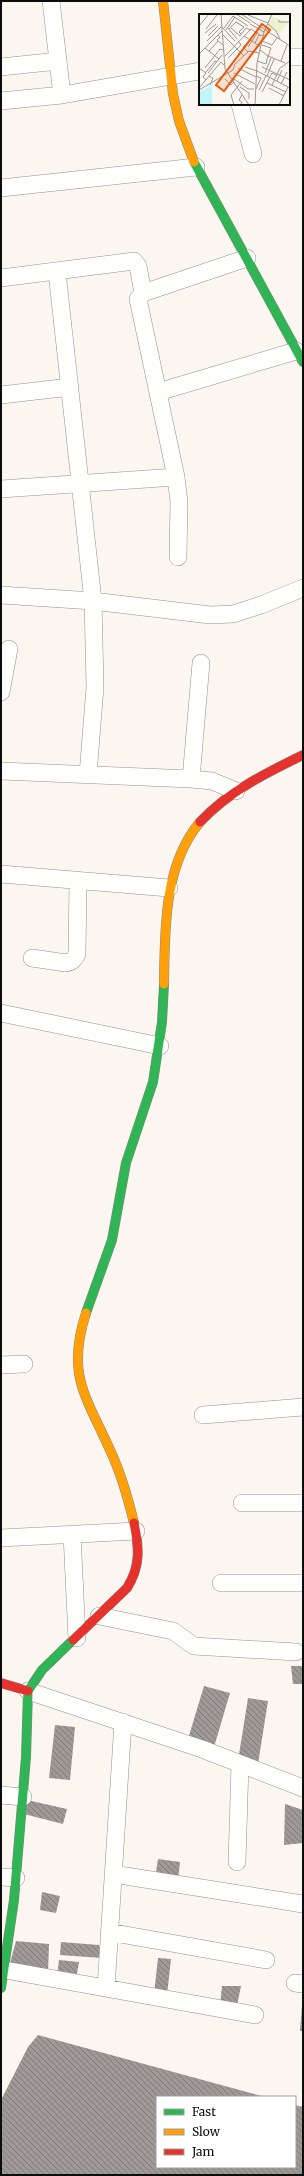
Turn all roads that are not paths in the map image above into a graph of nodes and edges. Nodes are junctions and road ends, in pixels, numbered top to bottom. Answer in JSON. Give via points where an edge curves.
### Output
{"nodes":[{"id":1,"x":51,"y":1,"type":"edge"},
{"id":2,"x":163,"y":1,"type":"edge"},
{"id":3,"x":290,"y":57,"type":"edge"},
{"id":4,"x":303,"y":57,"type":"edge"},
{"id":5,"x":58,"y":61,"type":"junction"},
{"id":6,"x":1,"y":66,"type":"edge"},
{"id":7,"x":199,"y":70,"type":"edge"},
{"id":8,"x":172,"y":76,"type":"junction"},
{"id":9,"x":62,"y":95,"type":"junction"},
{"id":10,"x":1,"y":101,"type":"edge"},
{"id":11,"x":240,"y":105,"type":"edge"},
{"id":12,"x":253,"y":154,"type":"dead end"},
{"id":13,"x":196,"y":167,"type":"junction"},
{"id":14,"x":1,"y":188,"type":"edge"},
{"id":15,"x":247,"y":258,"type":"junction"},
{"id":16,"x":57,"y":272,"type":"junction"},
{"id":17,"x":1,"y":278,"type":"edge"},
{"id":18,"x":144,"y":293,"type":"junction"},
{"id":19,"x":300,"y":356,"type":"edge"},
{"id":20,"x":70,"y":387,"type":"junction"},
{"id":21,"x":158,"y":392,"type":"junction"},
{"id":22,"x":1,"y":396,"type":"edge"},
{"id":23,"x":176,"y":477,"type":"junction"},
{"id":24,"x":81,"y":484,"type":"junction"},
{"id":25,"x":1,"y":489,"type":"edge"},
{"id":26,"x":178,"y":557,"type":"dead end"},
{"id":27,"x":303,"y":588,"type":"edge"},
{"id":28,"x":1,"y":595,"type":"edge"},
{"id":29,"x":93,"y":601,"type":"junction"},
{"id":30,"x":9,"y":649,"type":"dead end"},
{"id":31,"x":201,"y":662,"type":"dead end"},
{"id":32,"x":1,"y":692,"type":"edge"},
{"id":33,"x":303,"y":755,"type":"edge"},
{"id":34,"x":1,"y":771,"type":"edge"},
{"id":35,"x":88,"y":775,"type":"junction"},
{"id":36,"x":192,"y":779,"type":"junction"},
{"id":37,"x":236,"y":791,"type":"junction"},
{"id":38,"x":1,"y":874,"type":"edge"},
{"id":39,"x":78,"y":880,"type":"junction"},
{"id":40,"x":170,"y":888,"type":"junction"},
{"id":41,"x":32,"y":958,"type":"dead end"},
{"id":42,"x":1,"y":1015,"type":"edge"},
{"id":43,"x":160,"y":1046,"type":"junction"},
{"id":44,"x":24,"y":1364,"type":"dead end"},
{"id":45,"x":1,"y":1365,"type":"edge"},
{"id":46,"x":303,"y":1407,"type":"edge"},
{"id":47,"x":203,"y":1415,"type":"dead end"},
{"id":48,"x":242,"y":1503,"type":"dead end"},
{"id":49,"x":303,"y":1503,"type":"edge"},
{"id":50,"x":136,"y":1531,"type":"junction"},
{"id":51,"x":72,"y":1534,"type":"junction"},
{"id":52,"x":1,"y":1538,"type":"edge"},
{"id":53,"x":221,"y":1583,"type":"dead end"},
{"id":54,"x":303,"y":1583,"type":"edge"},
{"id":55,"x":99,"y":1616,"type":"junction"},
{"id":56,"x":77,"y":1638,"type":"junction"},
{"id":57,"x":296,"y":1652,"type":"dead end"},
{"id":58,"x":1,"y":1682,"type":"edge"},
{"id":59,"x":28,"y":1691,"type":"junction"},
{"id":60,"x":123,"y":1722,"type":"junction"},
{"id":61,"x":240,"y":1764,"type":"junction"},
{"id":62,"x":303,"y":1788,"type":"edge"},
{"id":63,"x":1,"y":1795,"type":"edge"},
{"id":64,"x":23,"y":1797,"type":"junction"},
{"id":65,"x":237,"y":1862,"type":"dead end"},
{"id":66,"x":113,"y":1874,"type":"junction"},
{"id":67,"x":9,"y":1877,"type":"edge"},
{"id":68,"x":303,"y":1904,"type":"edge"},
{"id":69,"x":109,"y":1932,"type":"junction"},
{"id":70,"x":4,"y":1951,"type":"edge"},
{"id":71,"x":266,"y":1960,"type":"dead end"},
{"id":72,"x":5,"y":1970,"type":"junction"},
{"id":73,"x":1,"y":1988,"type":"edge"},
{"id":74,"x":106,"y":1988,"type":"junction"},
{"id":75,"x":255,"y":2015,"type":"dead end"}],
"edges":[{"from":1,"to":5,"type":"street"},
{"from":2,"to":8,"type":"street"},
{"from":3,"to":4,"type":"street"},
{"from":5,"to":6,"type":"street"},
{"from":5,"to":9,"type":"street"},
{"from":7,"to":8,"type":"street"},
{"from":8,"to":9,"type":"street"},
{"from":8,"to":13,"type":"street","via":[[179,121]]},
{"from":9,"to":10,"type":"street"},
{"from":11,"to":12,"type":"street"},
{"from":13,"to":14,"type":"street"},
{"from":13,"to":15,"type":"street"},
{"from":15,"to":18,"type":"street"},
{"from":15,"to":19,"type":"street"},
{"from":16,"to":17,"type":"street"},
{"from":16,"to":18,"type":"street","via":[[134,261],[138,266]]},
{"from":16,"to":20,"type":"street"},
{"from":18,"to":21,"type":"street","via":[[138,299],[138,303]]},
{"from":19,"to":21,"type":"street"},
{"from":20,"to":22,"type":"street"},
{"from":20,"to":24,"type":"street"},
{"from":21,"to":23,"type":"street"},
{"from":23,"to":24,"type":"street"},
{"from":23,"to":26,"type":"street","via":[[179,502]]},
{"from":24,"to":25,"type":"street"},
{"from":24,"to":29,"type":"street"},
{"from":27,"to":29,"type":"street","via":[[262,605],[225,614],[189,613]]},
{"from":28,"to":29,"type":"street"},
{"from":29,"to":35,"type":"street","via":[[95,688]]},
{"from":30,"to":32,"type":"street"},
{"from":31,"to":36,"type":"street"},
{"from":33,"to":37,"type":"street"},
{"from":34,"to":35,"type":"street"},
{"from":35,"to":36,"type":"street"},
{"from":36,"to":37,"type":"street","via":[[212,781]]},
{"from":37,"to":40,"type":"street","via":[[206,816],[190,837]]},
{"from":38,"to":39,"type":"street"},
{"from":39,"to":40,"type":"street"},
{"from":39,"to":41,"type":"street","via":[[75,959],[66,963]]},
{"from":40,"to":43,"type":"street","via":[[166,916]]},
{"from":42,"to":43,"type":"street"},
{"from":43,"to":50,"type":"street","via":[[151,1090],[122,1177],[112,1240],[79,1344],[77,1364],[80,1384],[112,1454]]},
{"from":44,"to":45,"type":"street"},
{"from":46,"to":47,"type":"street"},
{"from":48,"to":49,"type":"street"},
{"from":50,"to":51,"type":"street"},
{"from":50,"to":55,"type":"street","via":[[139,1545],[134,1577],[127,1588]]},
{"from":51,"to":52,"type":"street"},
{"from":51,"to":56,"type":"street"},
{"from":53,"to":54,"type":"street"},
{"from":55,"to":56,"type":"street"},
{"from":55,"to":57,"type":"street","via":[[173,1631],[194,1646]]},
{"from":56,"to":59,"type":"street","via":[[42,1670]]},
{"from":58,"to":59,"type":"street"},
{"from":59,"to":60,"type":"street"},
{"from":59,"to":64,"type":"street"},
{"from":60,"to":61,"type":"street"},
{"from":60,"to":66,"type":"street"},
{"from":61,"to":62,"type":"street"},
{"from":61,"to":65,"type":"street"},
{"from":63,"to":64,"type":"street"},
{"from":64,"to":67,"type":"street"},
{"from":66,"to":68,"type":"street"},
{"from":66,"to":69,"type":"street"},
{"from":67,"to":70,"type":"street"},
{"from":69,"to":71,"type":"street"},
{"from":69,"to":74,"type":"street"},
{"from":70,"to":72,"type":"street"},
{"from":72,"to":73,"type":"street"},
{"from":72,"to":74,"type":"street"},
{"from":74,"to":75,"type":"street"}]}
